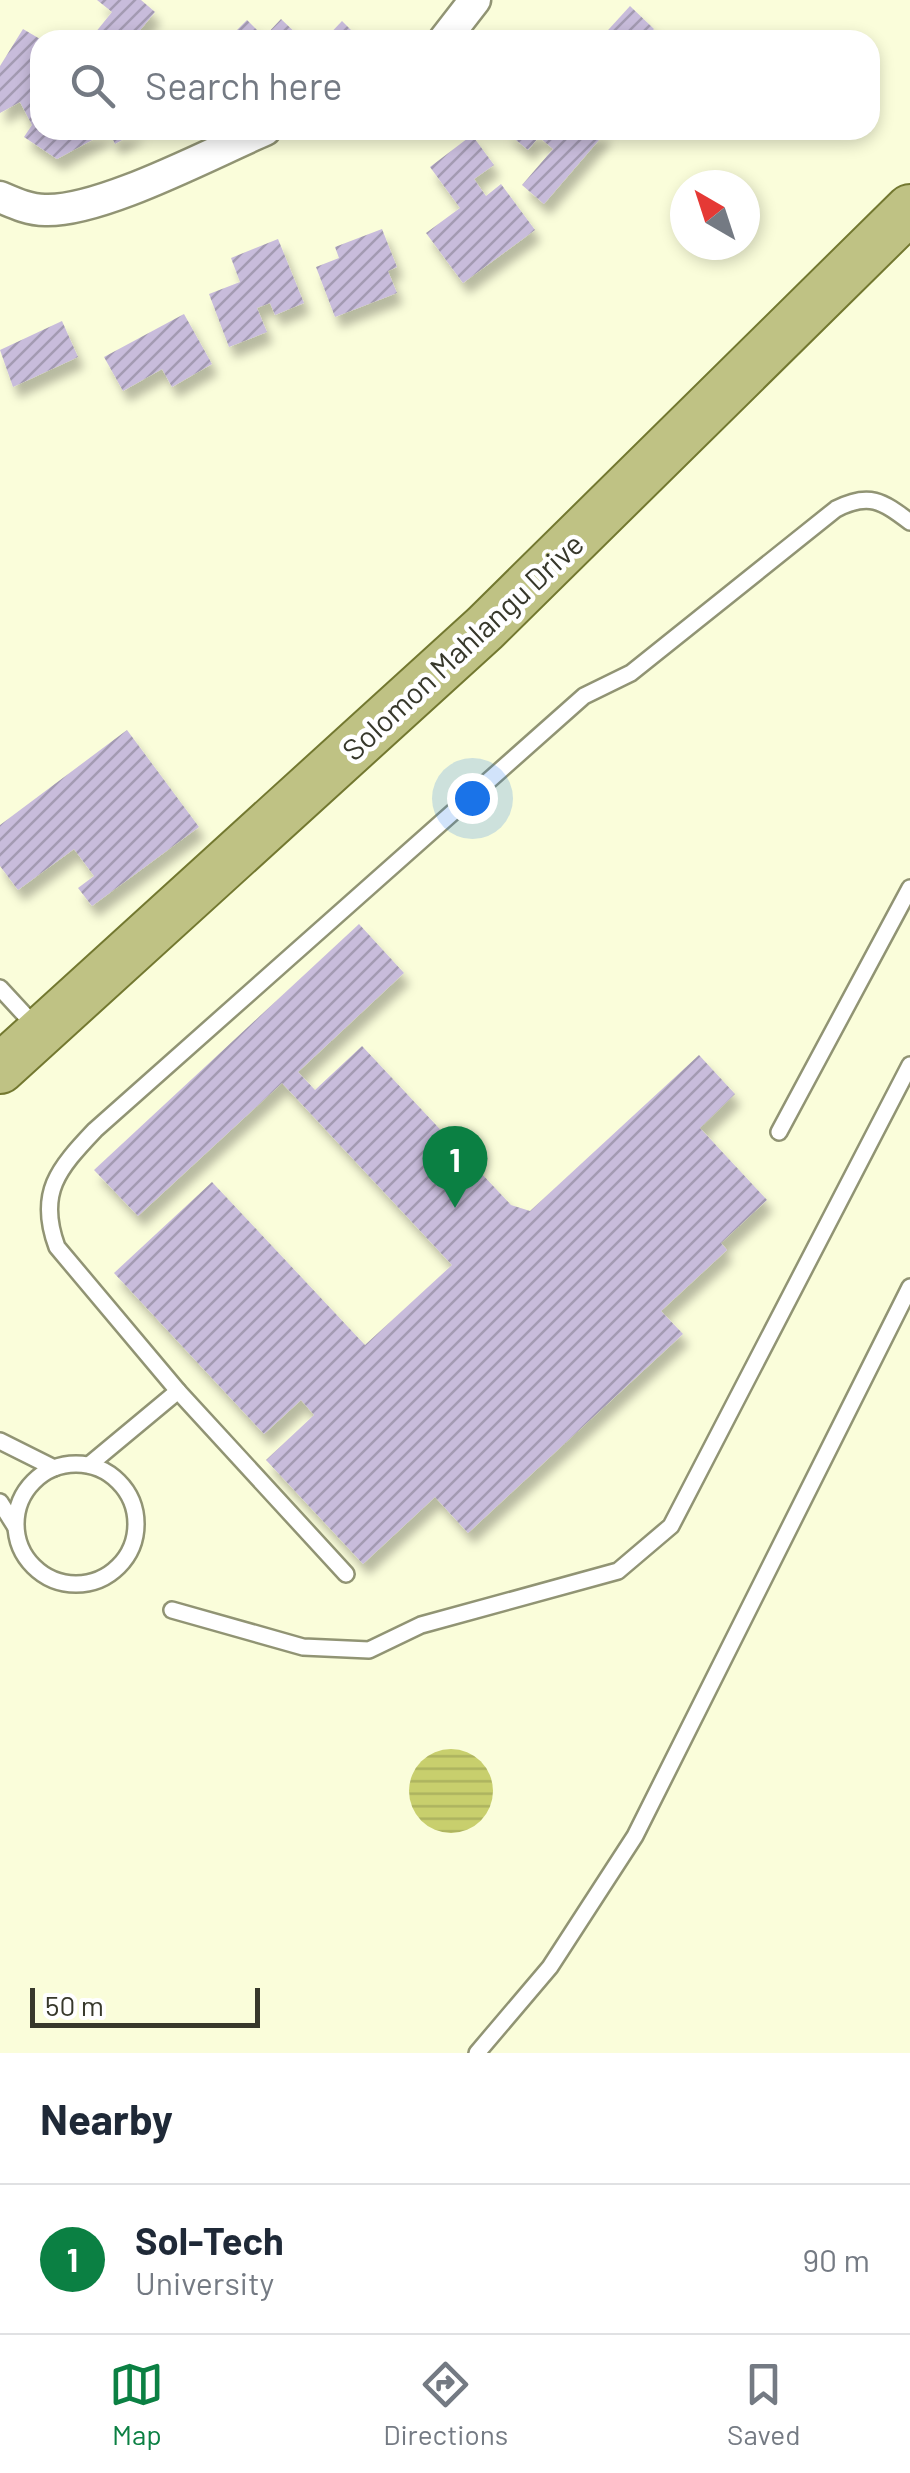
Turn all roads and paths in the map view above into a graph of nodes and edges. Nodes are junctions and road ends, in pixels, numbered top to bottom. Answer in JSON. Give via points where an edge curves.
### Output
{"nodes":[{"id":1,"x":475,"y":0,"type":"edge"},
{"id":2,"x":452,"y":30,"type":"edge"},
{"id":3,"x":241,"y":140,"type":"edge"},
{"id":4,"x":0,"y":197,"type":"edge"},
{"id":5,"x":910,"y":208,"type":"edge"},
{"id":6,"x":910,"y":522,"type":"edge"},
{"id":7,"x":910,"y":888,"type":"edge"},
{"id":8,"x":108,"y":967,"type":"junction"},
{"id":9,"x":0,"y":988,"type":"edge"},
{"id":10,"x":39,"y":1030,"type":"junction"},
{"id":11,"x":910,"y":1065,"type":"edge"},
{"id":12,"x":0,"y":1069,"type":"edge"},
{"id":13,"x":0,"y":1106,"type":"edge"},
{"id":14,"x":779,"y":1132,"type":"dead end"},
{"id":15,"x":910,"y":1287,"type":"edge"},
{"id":16,"x":178,"y":1391,"type":"junction"},
{"id":17,"x":0,"y":1442,"type":"edge"},
{"id":18,"x":89,"y":1465,"type":"junction"},
{"id":19,"x":54,"y":1468,"type":"junction"},
{"id":20,"x":0,"y":1502,"type":"edge"},
{"id":21,"x":16,"y":1526,"type":"junction"},
{"id":22,"x":346,"y":1574,"type":"dead end"},
{"id":23,"x":172,"y":1610,"type":"dead end"},
{"id":24,"x":477,"y":2053,"type":"edge"}],
"edges":[{"from":1,"to":2,"type":"street"},
{"from":3,"to":4,"type":"street","via":[[70,207],[45,210]]},
{"from":5,"to":8,"type":"main road","name":"Solomon Mahlangu Drive","via":[[485,628]]},
{"from":6,"to":16,"type":"lane","via":[[879,498],[836,508],[653,656],[584,696],[69,1158],[51,1189],[46,1218],[57,1247]]},
{"from":7,"to":14,"type":"lane"},
{"from":8,"to":10,"type":"main road","name":"Solomon Mahlangu Drive"},
{"from":8,"to":13,"type":"main road"},
{"from":9,"to":10,"type":"lane"},
{"from":10,"to":12,"type":"main road","name":"Solomon Mahlangu Drive"},
{"from":11,"to":23,"type":"lane","via":[[671,1526],[618,1572],[421,1625],[369,1650],[303,1647]]},
{"from":15,"to":24,"type":"lane","via":[[634,1836],[550,1968]]},
{"from":16,"to":18,"type":"lane"},
{"from":16,"to":22,"type":"lane"},
{"from":17,"to":19,"type":"lane"},
{"from":18,"to":19,"type":"lane"},
{"from":18,"to":21,"type":"lane","via":[[118,1481],[134,1510],[133,1543],[115,1570],[86,1583],[55,1580],[28,1561]]},
{"from":19,"to":21,"type":"lane","via":[[25,1491]]},
{"from":20,"to":21,"type":"lane"}]}
